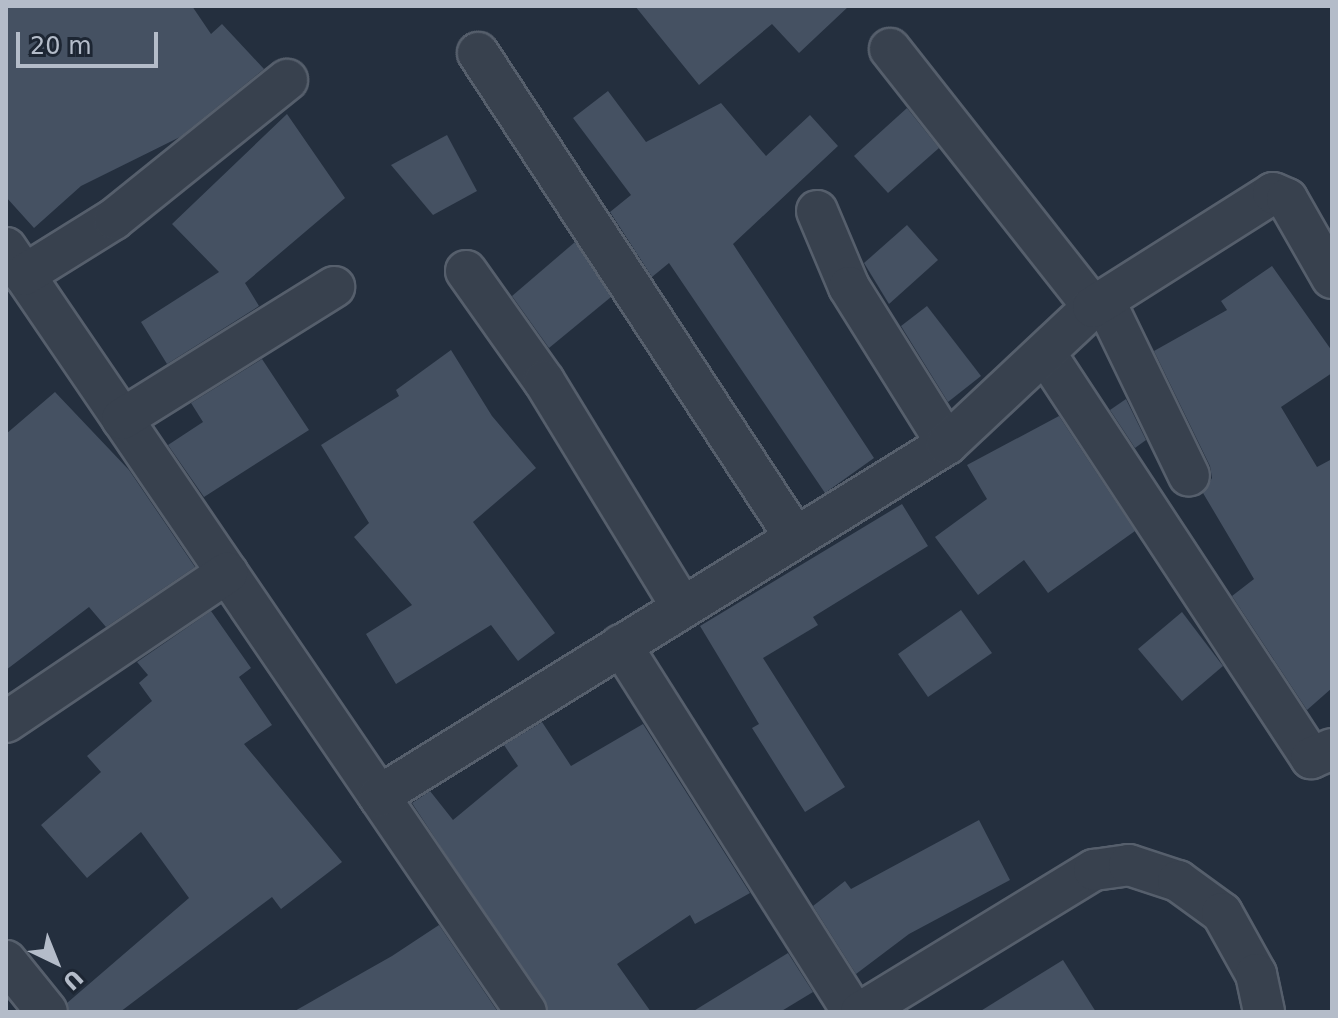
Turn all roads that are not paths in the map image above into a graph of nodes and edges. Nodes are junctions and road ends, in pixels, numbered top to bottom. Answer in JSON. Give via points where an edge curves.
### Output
{"nodes":[{"id":1,"x":890,"y":49,"type":"dead end"},
{"id":2,"x":478,"y":53,"type":"dead end"},
{"id":3,"x":287,"y":80,"type":"dead end"},
{"id":4,"x":817,"y":211,"type":"dead end"},
{"id":5,"x":15,"y":262,"type":"edge"},
{"id":6,"x":466,"y":271,"type":"dead end"},
{"id":7,"x":1332,"y":278,"type":"edge"},
{"id":8,"x":334,"y":287,"type":"dead end"},
{"id":9,"x":1098,"y":304,"type":"junction"},
{"id":10,"x":1045,"y":353,"type":"junction"},
{"id":11,"x":122,"y":419,"type":"junction"},
{"id":12,"x":947,"y":444,"type":"junction"},
{"id":13,"x":1189,"y":476,"type":"dead end"},
{"id":14,"x":795,"y":537,"type":"junction"},
{"id":15,"x":227,"y":573,"type":"junction"},
{"id":16,"x":682,"y":607,"type":"junction"},
{"id":17,"x":621,"y":645,"type":"junction"},
{"id":18,"x":6,"y":722,"type":"edge"},
{"id":19,"x":1332,"y":749,"type":"edge"},
{"id":20,"x":379,"y":796,"type":"junction"},
{"id":21,"x":6,"y":961,"type":"edge"},
{"id":22,"x":47,"y":1012,"type":"edge"},
{"id":23,"x":526,"y":1012,"type":"edge"},
{"id":24,"x":853,"y":1012,"type":"edge"},
{"id":25,"x":861,"y":1012,"type":"edge"},
{"id":26,"x":1264,"y":1012,"type":"edge"}],
"edges":[{"from":1,"to":9,"type":"street"},
{"from":2,"to":14,"type":"street"},
{"from":3,"to":5,"type":"street","via":[[114,219]]},
{"from":4,"to":12,"type":"street","via":[[849,287]]},
{"from":5,"to":11,"type":"street"},
{"from":6,"to":16,"type":"street","via":[[544,381]]},
{"from":7,"to":9,"type":"street","via":[[1287,199],[1277,192]]},
{"from":8,"to":11,"type":"street"},
{"from":9,"to":10,"type":"street"},
{"from":9,"to":13,"type":"street"},
{"from":10,"to":12,"type":"street"},
{"from":10,"to":19,"type":"street","via":[[1311,758]]},
{"from":11,"to":15,"type":"street"},
{"from":12,"to":14,"type":"street"},
{"from":14,"to":16,"type":"street"},
{"from":15,"to":18,"type":"street"},
{"from":15,"to":20,"type":"street"},
{"from":16,"to":17,"type":"street"},
{"from":17,"to":20,"type":"street"},
{"from":17,"to":24,"type":"street"},
{"from":20,"to":23,"type":"street"},
{"from":21,"to":22,"type":"street"},
{"from":25,"to":26,"type":"street","via":[[1094,870],[1129,865],[1178,881],[1222,913],[1256,974]]}]}
